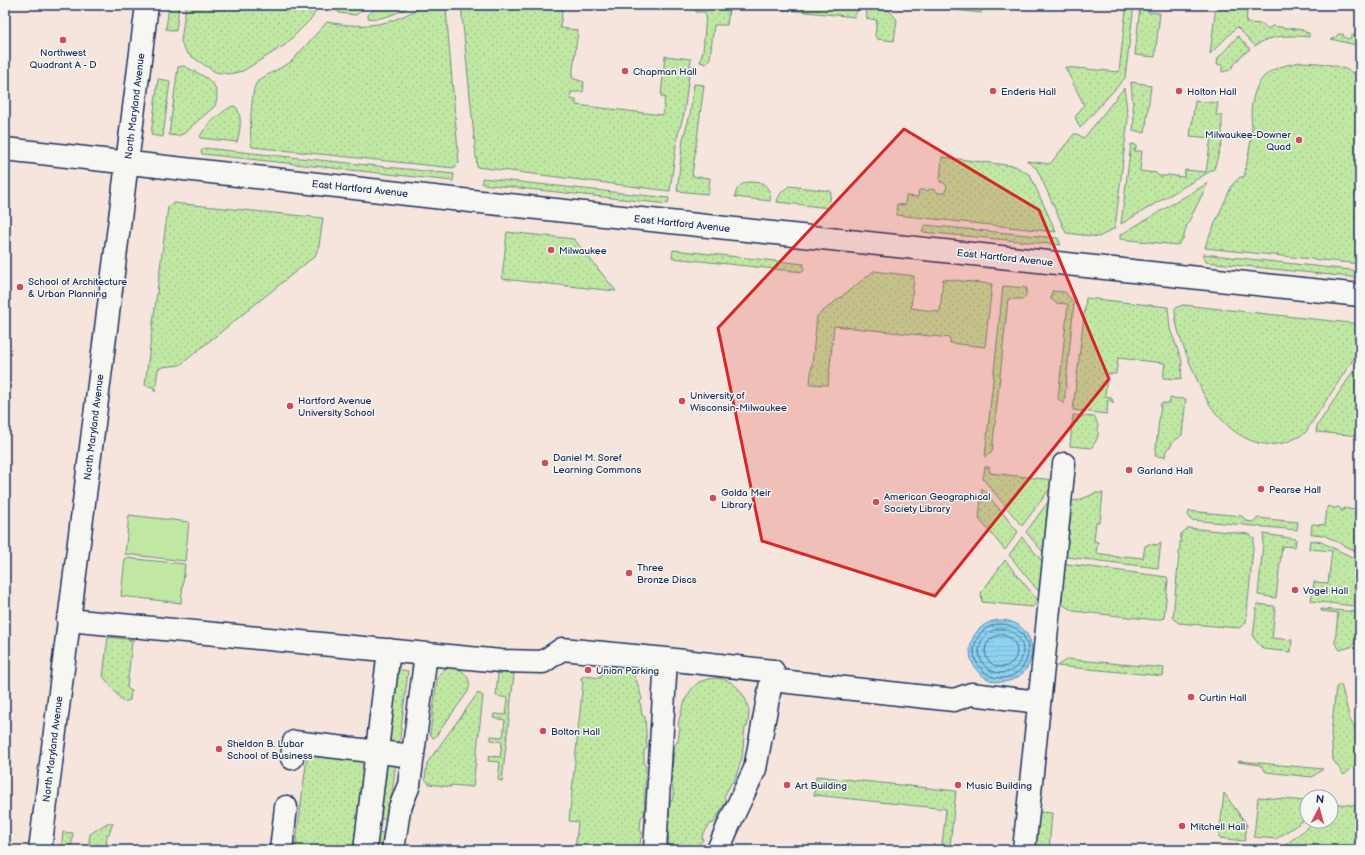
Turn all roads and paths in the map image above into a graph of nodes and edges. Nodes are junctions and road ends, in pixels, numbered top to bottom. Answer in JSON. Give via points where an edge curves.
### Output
{"nodes":[{"id":1,"x":147,"y":5,"type":"edge"},
{"id":2,"x":5,"y":149,"type":"edge"},
{"id":3,"x":126,"y":163,"type":"junction"},
{"id":4,"x":1360,"y":294,"type":"edge"},
{"id":5,"x":1064,"y":464,"type":"dead end"},
{"id":6,"x":68,"y":620,"type":"junction"},
{"id":7,"x":389,"y":650,"type":"junction"},
{"id":8,"x":426,"y":654,"type":"junction"},
{"id":9,"x":666,"y":659,"type":"junction"},
{"id":10,"x":771,"y":680,"type":"junction"},
{"id":11,"x":1039,"y":702,"type":"junction"},
{"id":12,"x":377,"y":751,"type":"junction"},
{"id":13,"x":413,"y":756,"type":"junction"},
{"id":14,"x":292,"y":758,"type":"dead end"},
{"id":15,"x":286,"y":806,"type":"dead end"},
{"id":16,"x":40,"y":850,"type":"edge"},
{"id":17,"x":281,"y":850,"type":"edge"},
{"id":18,"x":365,"y":850,"type":"edge"},
{"id":19,"x":394,"y":850,"type":"edge"},
{"id":20,"x":655,"y":850,"type":"edge"},
{"id":21,"x":718,"y":850,"type":"edge"},
{"id":22,"x":1024,"y":850,"type":"edge"}],
"edges":[{"from":1,"to":3,"type":"street","name":"North Maryland Avenue"},
{"from":2,"to":3,"type":"street","name":"East Hartford Avenue"},
{"from":3,"to":4,"type":"street","name":"East Hartford Avenue"},
{"from":3,"to":6,"type":"street","name":"North Maryland Avenue"},
{"from":5,"to":11,"type":"street"},
{"from":6,"to":7,"type":"street"},
{"from":6,"to":16,"type":"street","name":"North Maryland Avenue"},
{"from":7,"to":8,"type":"street"},
{"from":7,"to":12,"type":"street"},
{"from":8,"to":9,"type":"street","via":[[543,662],[562,649]]},
{"from":8,"to":13,"type":"street"},
{"from":9,"to":10,"type":"street","via":[[773,671]]},
{"from":9,"to":20,"type":"street"},
{"from":10,"to":11,"type":"street","via":[[954,700],[971,694]]},
{"from":10,"to":21,"type":"street","via":[[755,770]]},
{"from":11,"to":22,"type":"street"},
{"from":12,"to":13,"type":"street"},
{"from":12,"to":14,"type":"street","via":[[294,742]]},
{"from":12,"to":18,"type":"street"},
{"from":13,"to":19,"type":"street","via":[[410,785],[399,810]]},
{"from":15,"to":17,"type":"street"}]}
